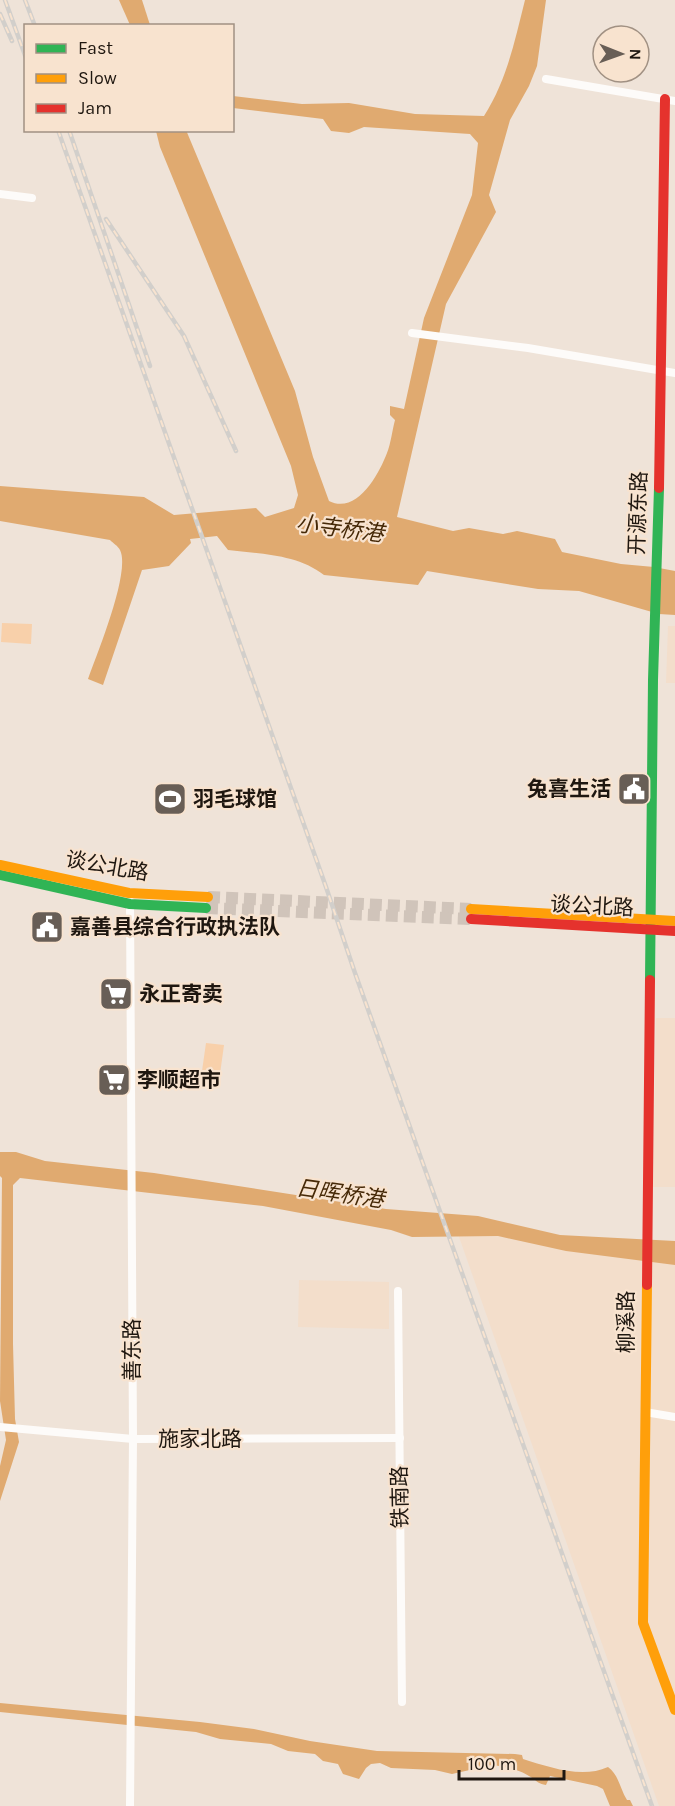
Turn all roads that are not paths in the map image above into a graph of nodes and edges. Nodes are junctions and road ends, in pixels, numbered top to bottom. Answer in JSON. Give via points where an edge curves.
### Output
{"nodes":[{"id":1,"x":546,"y":79,"type":"dead end"},
{"id":2,"x":670,"y":100,"type":"edge"},
{"id":3,"x":0,"y":194,"type":"edge"},
{"id":4,"x":32,"y":198,"type":"dead end"},
{"id":5,"x":412,"y":333,"type":"dead end"},
{"id":6,"x":662,"y":371,"type":"junction"},
{"id":7,"x":675,"y":373,"type":"edge"},
{"id":8,"x":0,"y":865,"type":"edge"},
{"id":9,"x":0,"y":875,"type":"edge"},
{"id":10,"x":130,"y":899,"type":"junction"},
{"id":11,"x":207,"y":903,"type":"tunnel mouth"},
{"id":12,"x":471,"y":914,"type":"tunnel mouth"},
{"id":13,"x":675,"y":921,"type":"edge"},
{"id":14,"x":650,"y":924,"type":"junction"},
{"id":15,"x":675,"y":931,"type":"edge"},
{"id":16,"x":398,"y":1291,"type":"dead end"},
{"id":17,"x":645,"y":1412,"type":"junction"},
{"id":18,"x":675,"y":1417,"type":"edge"},
{"id":19,"x":0,"y":1427,"type":"edge"},
{"id":20,"x":400,"y":1438,"type":"junction"},
{"id":21,"x":133,"y":1439,"type":"junction"},
{"id":22,"x":402,"y":1702,"type":"dead end"},
{"id":23,"x":675,"y":1710,"type":"edge"},
{"id":24,"x":130,"y":1806,"type":"edge"}],
"edges":[{"from":1,"to":2,"type":"street"},
{"from":2,"to":6,"type":"street","name":"开源东路"},
{"from":3,"to":4,"type":"street"},
{"from":5,"to":6,"type":"street"},
{"from":6,"to":7,"type":"street"},
{"from":6,"to":14,"type":"street","name":"开源东路"},
{"from":8,"to":10,"type":"street","name":"谈公北路"},
{"from":9,"to":10,"type":"street","name":"谈公北路"},
{"from":10,"to":11,"type":"street","name":"谈公北路"},
{"from":10,"to":21,"type":"street","name":"善东路"},
{"from":12,"to":14,"type":"street","name":"谈公北路"},
{"from":13,"to":14,"type":"street","name":"谈公北路"},
{"from":14,"to":15,"type":"street","name":"谈公北路"},
{"from":14,"to":17,"type":"street","name":"柳溪路"},
{"from":16,"to":20,"type":"street","name":"铁南路"},
{"from":17,"to":18,"type":"street"},
{"from":17,"to":23,"type":"street","name":"柳溪路","via":[[642,1623]]},
{"from":19,"to":21,"type":"street","name":"施家北路"},
{"from":20,"to":21,"type":"street","name":"施家北路"},
{"from":20,"to":22,"type":"street","name":"铁南路"},
{"from":21,"to":24,"type":"street","name":"善东路"}]}
